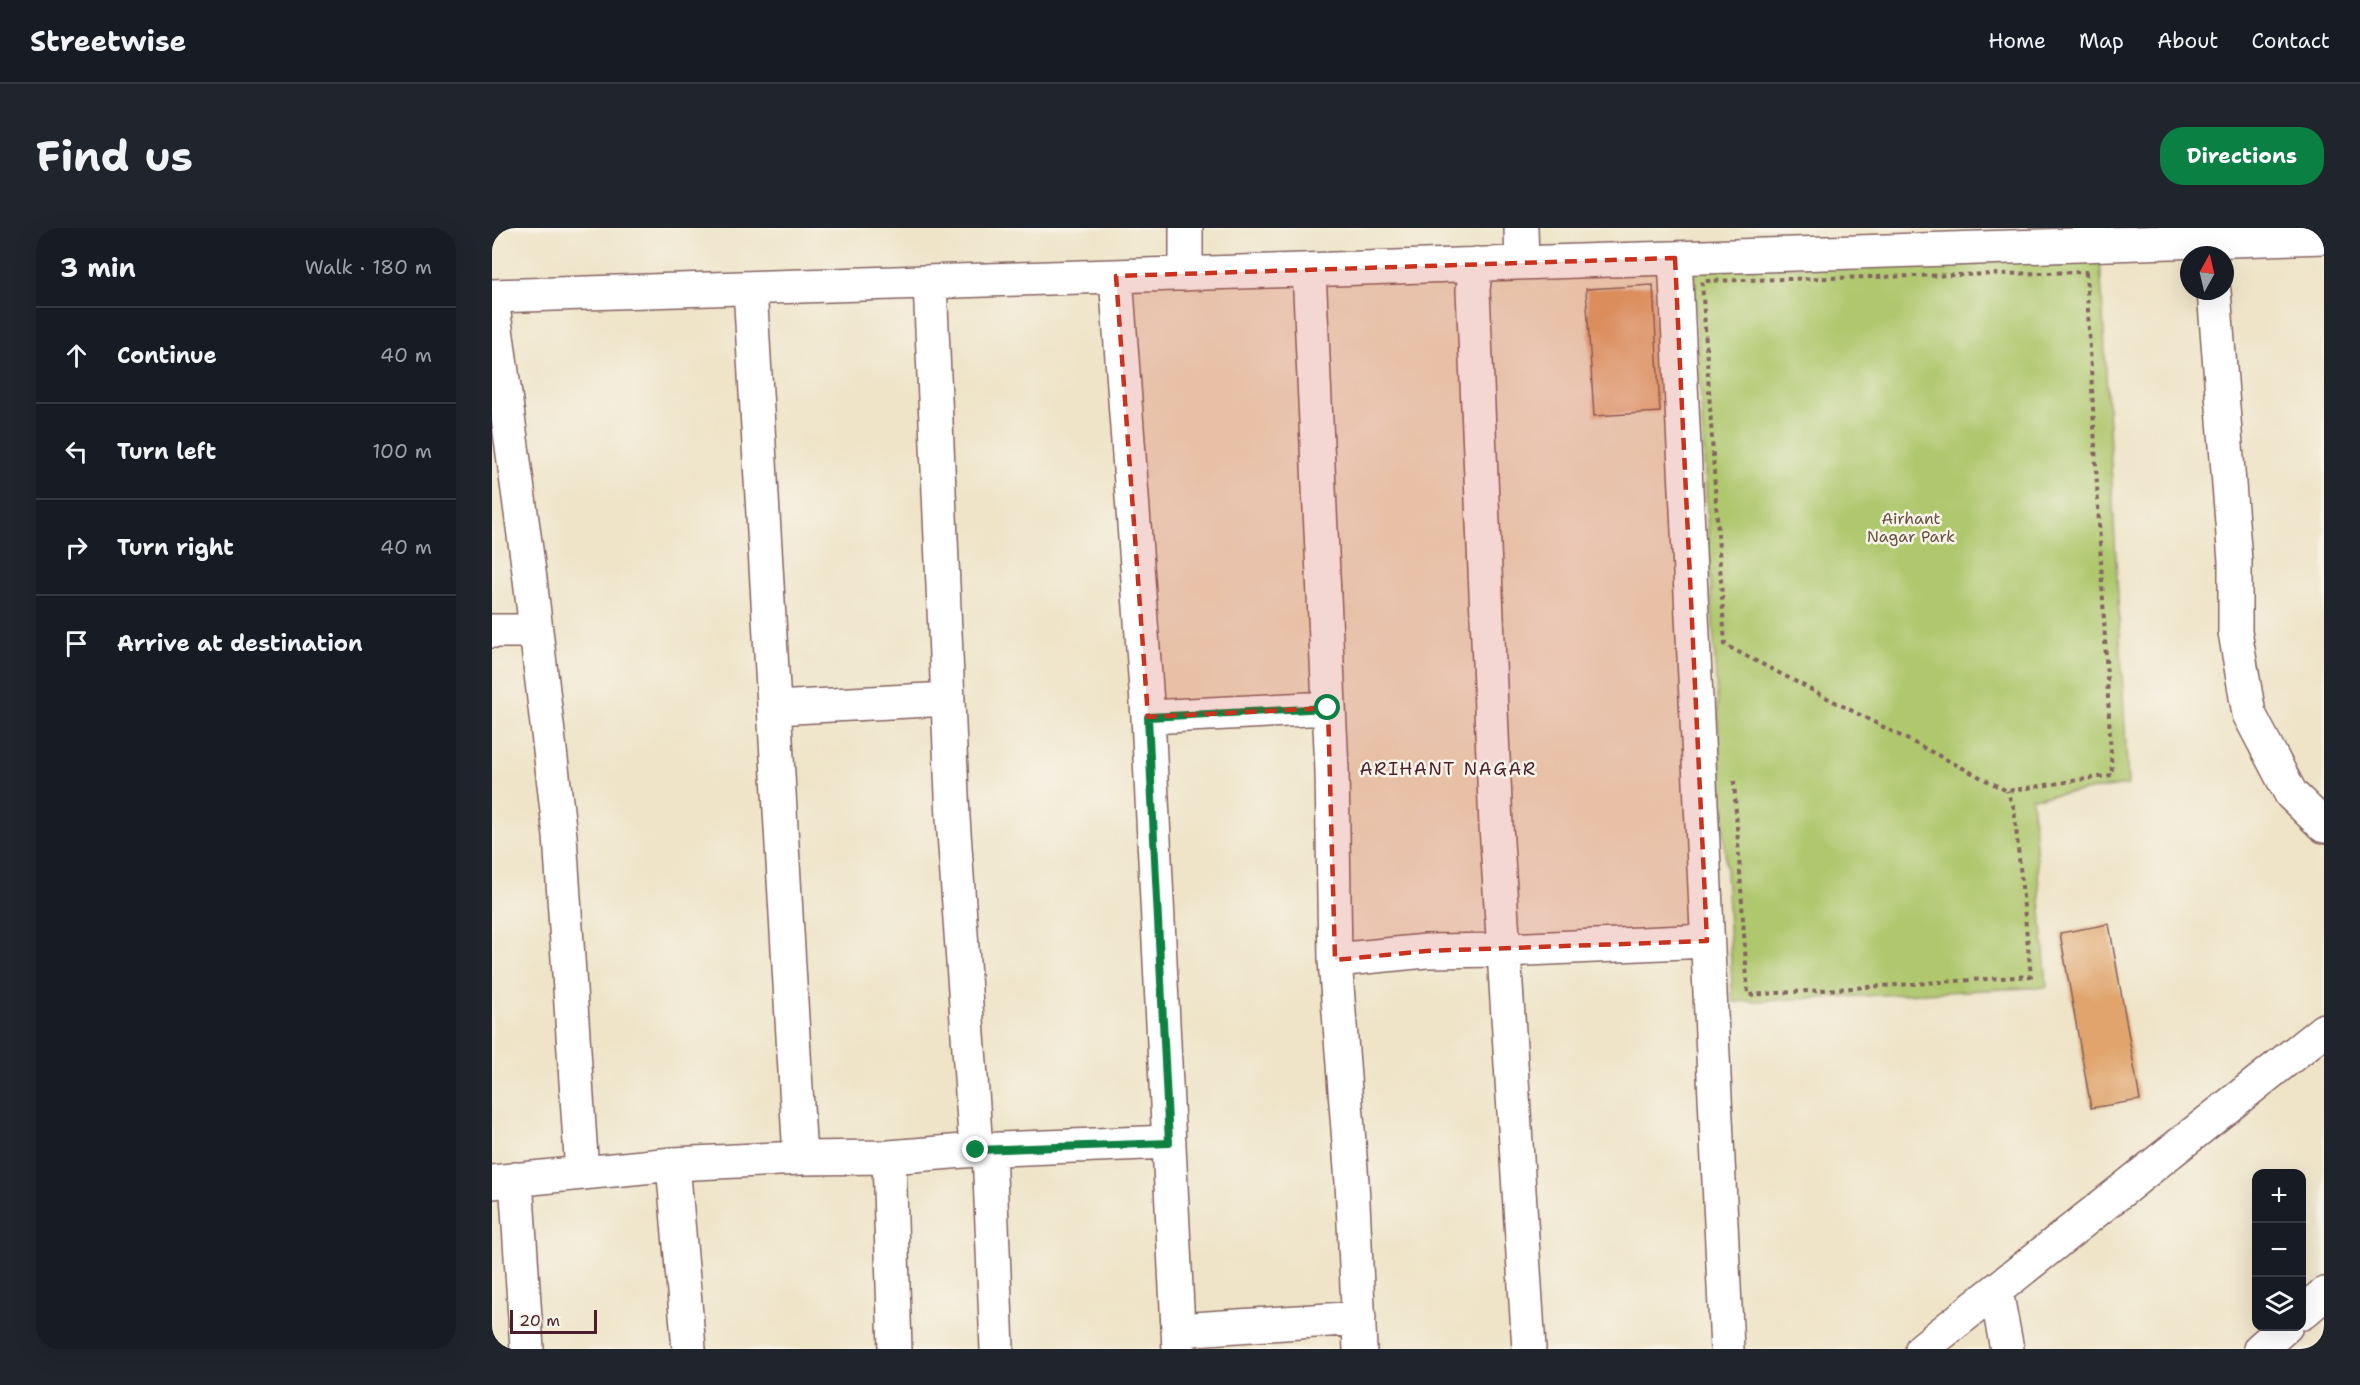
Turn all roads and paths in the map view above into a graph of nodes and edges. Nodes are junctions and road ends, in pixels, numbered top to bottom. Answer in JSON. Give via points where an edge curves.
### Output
{"nodes":[{"id":1,"x":1186,"y":228,"type":"edge"},
{"id":2,"x":1521,"y":228,"type":"edge"},
{"id":3,"x":2324,"y":237,"type":"edge"},
{"id":4,"x":2210,"y":241,"type":"edge"},
{"id":5,"x":1675,"y":258,"type":"junction"},
{"id":6,"x":1522,"y":263,"type":"junction"},
{"id":7,"x":1476,"y":264,"type":"junction"},
{"id":8,"x":1309,"y":270,"type":"junction"},
{"id":9,"x":1186,"y":274,"type":"junction"},
{"id":10,"x":1116,"y":276,"type":"junction"},
{"id":11,"x":930,"y":282,"type":"junction"},
{"id":12,"x":750,"y":288,"type":"junction"},
{"id":13,"x":492,"y":297,"type":"edge"},
{"id":14,"x":2215,"y":300,"type":"edge"},
{"id":15,"x":492,"y":631,"type":"edge"},
{"id":16,"x":536,"y":631,"type":"junction"},
{"id":17,"x":1725,"y":645,"type":"junction"},
{"id":18,"x":1726,"y":657,"type":"dead end"},
{"id":19,"x":948,"y":699,"type":"junction"},
{"id":20,"x":774,"y":708,"type":"junction"},
{"id":21,"x":1328,"y":708,"type":"junction"},
{"id":22,"x":1148,"y":717,"type":"junction"},
{"id":23,"x":1734,"y":773,"type":"dead end"},
{"id":24,"x":2007,"y":791,"type":"junction"},
{"id":25,"x":2324,"y":826,"type":"edge"},
{"id":26,"x":1707,"y":941,"type":"junction"},
{"id":27,"x":1505,"y":950,"type":"junction"},
{"id":28,"x":1335,"y":960,"type":"junction"},
{"id":29,"x":2324,"y":1030,"type":"edge"},
{"id":30,"x":1169,"y":1143,"type":"junction"},
{"id":31,"x":982,"y":1150,"type":"junction"},
{"id":32,"x":889,"y":1157,"type":"junction"},
{"id":33,"x":800,"y":1158,"type":"junction"},
{"id":34,"x":673,"y":1164,"type":"junction"},
{"id":35,"x":582,"y":1173,"type":"junction"},
{"id":36,"x":504,"y":1181,"type":"edge"},
{"id":37,"x":1996,"y":1291,"type":"junction"},
{"id":38,"x":2324,"y":1294,"type":"edge"},
{"id":39,"x":2306,"y":1309,"type":"edge"},
{"id":40,"x":2280,"y":1331,"type":"edge"},
{"id":41,"x":1360,"y":1333,"type":"edge"},
{"id":42,"x":1179,"y":1339,"type":"edge"},
{"id":43,"x":527,"y":1349,"type":"edge"},
{"id":44,"x":689,"y":1349,"type":"edge"},
{"id":45,"x":895,"y":1349,"type":"edge"},
{"id":46,"x":997,"y":1349,"type":"edge"},
{"id":47,"x":1529,"y":1349,"type":"edge"},
{"id":48,"x":1727,"y":1349,"type":"edge"},
{"id":49,"x":1922,"y":1349,"type":"edge"},
{"id":50,"x":2007,"y":1349,"type":"edge"},
{"id":51,"x":2260,"y":1349,"type":"edge"}],
"edges":[{"from":1,"to":9,"type":"street"},
{"from":2,"to":6,"type":"street"},
{"from":3,"to":4,"type":"street"},
{"from":4,"to":5,"type":"street"},
{"from":5,"to":6,"type":"street"},
{"from":5,"to":26,"type":"street"},
{"from":6,"to":7,"type":"street"},
{"from":7,"to":8,"type":"street"},
{"from":7,"to":27,"type":"street","via":[[1473,290]]},
{"from":8,"to":9,"type":"street"},
{"from":8,"to":21,"type":"street"},
{"from":9,"to":10,"type":"street"},
{"from":10,"to":11,"type":"street"},
{"from":10,"to":22,"type":"street"},
{"from":11,"to":12,"type":"street"},
{"from":11,"to":19,"type":"street"},
{"from":12,"to":13,"type":"street"},
{"from":12,"to":20,"type":"street"},
{"from":13,"to":16,"type":"street"},
{"from":14,"to":25,"type":"street","via":[[2235,561],[2235,632],[2249,714],[2291,794]]},
{"from":15,"to":16,"type":"street"},
{"from":16,"to":35,"type":"street","via":[[560,836]]},
{"from":17,"to":18,"type":"path"},
{"from":17,"to":24,"type":"path"},
{"from":17,"to":24,"type":"path","via":[[1702,281],[2086,272],[2112,774]]},
{"from":19,"to":20,"type":"street"},
{"from":19,"to":31,"type":"street","via":[[953,818]]},
{"from":20,"to":33,"type":"street"},
{"from":21,"to":22,"type":"street"},
{"from":21,"to":28,"type":"street"},
{"from":22,"to":30,"type":"street"},
{"from":23,"to":24,"type":"path","via":[[1748,995],[2031,976],[2014,808]]},
{"from":26,"to":27,"type":"street"},
{"from":26,"to":48,"type":"street"},
{"from":27,"to":28,"type":"street","via":[[1426,951]]},
{"from":27,"to":47,"type":"street"},
{"from":28,"to":41,"type":"street"},
{"from":29,"to":37,"type":"street"},
{"from":30,"to":31,"type":"street"},
{"from":30,"to":42,"type":"street"},
{"from":31,"to":32,"type":"street"},
{"from":31,"to":46,"type":"street"},
{"from":32,"to":33,"type":"street"},
{"from":32,"to":45,"type":"street"},
{"from":33,"to":34,"type":"street"},
{"from":34,"to":35,"type":"street"},
{"from":34,"to":44,"type":"street"},
{"from":35,"to":36,"type":"street"},
{"from":36,"to":43,"type":"street"},
{"from":37,"to":49,"type":"street"},
{"from":37,"to":50,"type":"street"},
{"from":38,"to":39,"type":"street"},
{"from":40,"to":51,"type":"street"},
{"from":41,"to":42,"type":"street"}]}
